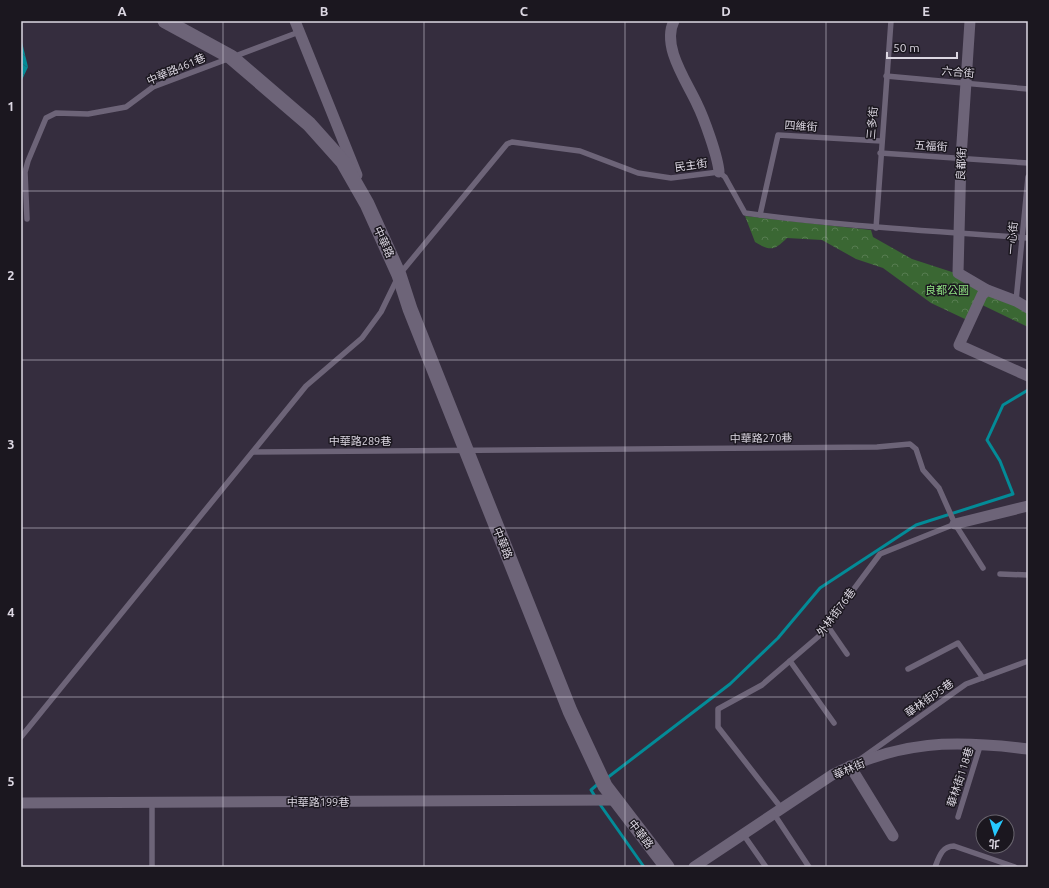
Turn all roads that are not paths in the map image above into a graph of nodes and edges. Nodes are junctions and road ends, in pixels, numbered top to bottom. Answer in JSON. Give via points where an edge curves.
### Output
{"nodes":[{"id":1,"x":165,"y":21,"type":"edge"},
{"id":2,"x":295,"y":21,"type":"edge"},
{"id":3,"x":674,"y":21,"type":"edge"},
{"id":4,"x":891,"y":21,"type":"edge"},
{"id":5,"x":970,"y":21,"type":"edge"},
{"id":6,"x":299,"y":32,"type":"junction"},
{"id":7,"x":231,"y":57,"type":"junction"},
{"id":8,"x":886,"y":76,"type":"junction"},
{"id":9,"x":966,"y":83,"type":"junction"},
{"id":10,"x":1028,"y":89,"type":"edge"},
{"id":11,"x":881,"y":141,"type":"junction"},
{"id":12,"x":880,"y":153,"type":"junction"},
{"id":13,"x":961,"y":158,"type":"junction"},
{"id":14,"x":1028,"y":163,"type":"edge"},
{"id":15,"x":719,"y":172,"type":"junction"},
{"id":16,"x":1028,"y":177,"type":"edge"},
{"id":17,"x":367,"y":204,"type":"junction"},
{"id":18,"x":760,"y":215,"type":"junction"},
{"id":19,"x":27,"y":219,"type":"dead end"},
{"id":20,"x":876,"y":228,"type":"junction"},
{"id":21,"x":958,"y":234,"type":"junction"},
{"id":22,"x":1025,"y":238,"type":"edge"},
{"id":23,"x":399,"y":275,"type":"junction"},
{"id":24,"x":987,"y":290,"type":"junction"},
{"id":25,"x":1016,"y":301,"type":"junction"},
{"id":26,"x":1028,"y":308,"type":"edge"},
{"id":27,"x":1028,"y":376,"type":"edge"},
{"id":28,"x":467,"y":451,"type":"junction"},
{"id":29,"x":253,"y":452,"type":"junction"},
{"id":30,"x":1028,"y":506,"type":"edge"},
{"id":31,"x":955,"y":524,"type":"junction"},
{"id":32,"x":983,"y":568,"type":"dead end"},
{"id":33,"x":1000,"y":574,"type":"dead end"},
{"id":34,"x":1028,"y":575,"type":"edge"},
{"id":35,"x":827,"y":625,"type":"junction"},
{"id":36,"x":847,"y":654,"type":"dead end"},
{"id":37,"x":1028,"y":660,"type":"edge"},
{"id":38,"x":790,"y":661,"type":"junction"},
{"id":39,"x":908,"y":669,"type":"dead end"},
{"id":40,"x":983,"y":678,"type":"junction"},
{"id":41,"x":834,"y":723,"type":"dead end"},
{"id":42,"x":21,"y":737,"type":"edge"},
{"id":43,"x":981,"y":743,"type":"junction"},
{"id":44,"x":1028,"y":749,"type":"edge"},
{"id":45,"x":850,"y":766,"type":"junction"},
{"id":46,"x":616,"y":800,"type":"junction"},
{"id":47,"x":152,"y":802,"type":"junction"},
{"id":48,"x":21,"y":803,"type":"edge"},
{"id":49,"x":778,"y":811,"type":"junction"},
{"id":50,"x":958,"y":818,"type":"dead end"},
{"id":51,"x":743,"y":834,"type":"junction"},
{"id":52,"x":893,"y":836,"type":"dead end"},
{"id":53,"x":152,"y":867,"type":"edge"},
{"id":54,"x":667,"y":867,"type":"edge"},
{"id":55,"x":694,"y":867,"type":"edge"},
{"id":56,"x":766,"y":867,"type":"edge"},
{"id":57,"x":809,"y":867,"type":"edge"},
{"id":58,"x":935,"y":867,"type":"edge"},
{"id":59,"x":1015,"y":867,"type":"edge"}],
"edges":[{"from":1,"to":7,"type":"main road","name":"中華路"},
{"from":2,"to":6,"type":"street","name":"中華路"},
{"from":3,"to":15,"type":"street","via":[[671,35],[676,62],[704,118]]},
{"from":4,"to":8,"type":"lane","name":"三多街"},
{"from":5,"to":9,"type":"street","name":"良都街"},
{"from":6,"to":7,"type":"lane","name":"中華路461巷"},
{"from":6,"to":17,"type":"street","name":"中華路"},
{"from":7,"to":17,"type":"main road","name":"中華路","via":[[309,124],[342,162]]},
{"from":7,"to":19,"type":"lane","name":"中華路461巷","via":[[153,87],[126,106],[88,114],[56,113],[46,118],[25,172]]},
{"from":8,"to":9,"type":"lane","name":"六合街"},
{"from":8,"to":11,"type":"lane","name":"三多街"},
{"from":9,"to":10,"type":"lane","name":"六合街"},
{"from":9,"to":13,"type":"street","name":"良都街"},
{"from":11,"to":12,"type":"lane","name":"三多街"},
{"from":11,"to":18,"type":"lane","name":"四維街","via":[[778,135]]},
{"from":12,"to":13,"type":"lane","name":"五福街"},
{"from":12,"to":20,"type":"lane","name":"三多街"},
{"from":13,"to":14,"type":"lane","name":"五福街"},
{"from":13,"to":21,"type":"street","name":"良都街"},
{"from":15,"to":18,"type":"lane","name":"民主街","via":[[725,177],[744,213]]},
{"from":15,"to":23,"type":"lane","name":"民主街","via":[[671,178],[638,173],[580,151],[512,142],[507,144]]},
{"from":16,"to":22,"type":"lane","name":"一心街"},
{"from":17,"to":23,"type":"main road","name":"中華路"},
{"from":18,"to":20,"type":"lane","name":"民主街"},
{"from":20,"to":21,"type":"lane","name":"民主街"},
{"from":21,"to":22,"type":"lane","name":"民主街"},
{"from":21,"to":24,"type":"street","name":"良都街","via":[[958,274]]},
{"from":22,"to":25,"type":"lane","name":"一心街"},
{"from":23,"to":28,"type":"main road","name":"中華路"},
{"from":23,"to":29,"type":"lane","via":[[381,312],[362,338],[306,386]]},
{"from":24,"to":25,"type":"street","name":"良都街"},
{"from":24,"to":27,"type":"street","via":[[959,345]]},
{"from":25,"to":26,"type":"street","name":"良都街"},
{"from":28,"to":29,"type":"lane","name":"中華路289巷"},
{"from":28,"to":31,"type":"lane","name":"中華路270巷","via":[[876,447],[910,444],[916,449],[923,470],[939,488]]},
{"from":28,"to":46,"type":"main road","name":"中華路","via":[[570,711],[605,786]]},
{"from":29,"to":42,"type":"lane"},
{"from":30,"to":31,"type":"street","name":"外林街76巷"},
{"from":31,"to":32,"type":"lane","name":"中華路270巷"},
{"from":31,"to":35,"type":"lane","name":"外林街76巷","via":[[880,554]]},
{"from":33,"to":34,"type":"lane"},
{"from":35,"to":36,"type":"lane"},
{"from":35,"to":38,"type":"lane","name":"外林街76巷","via":[[819,636]]},
{"from":37,"to":40,"type":"lane","name":"華林街95巷"},
{"from":38,"to":41,"type":"lane"},
{"from":38,"to":49,"type":"lane","name":"外林街76巷","via":[[762,685],[718,709],[718,727]]},
{"from":39,"to":40,"type":"lane","via":[[958,643]]},
{"from":40,"to":45,"type":"lane","name":"華林街95巷","via":[[966,684]]},
{"from":43,"to":44,"type":"street","name":"華林街"},
{"from":43,"to":45,"type":"street","name":"華林街","via":[[944,743],[900,749]]},
{"from":43,"to":50,"type":"lane","name":"華林街118巷"},
{"from":45,"to":49,"type":"street","name":"華林街"},
{"from":45,"to":52,"type":"street"},
{"from":46,"to":47,"type":"street","name":"中華路199巷"},
{"from":46,"to":54,"type":"main road","name":"中華路"},
{"from":47,"to":48,"type":"street","name":"中華路199巷"},
{"from":47,"to":53,"type":"lane"},
{"from":49,"to":51,"type":"street","name":"華林街"},
{"from":49,"to":57,"type":"lane"},
{"from":51,"to":55,"type":"street","name":"華林街"},
{"from":51,"to":56,"type":"lane"},
{"from":58,"to":59,"type":"lane","via":[[942,850],[948,846]]}]}
